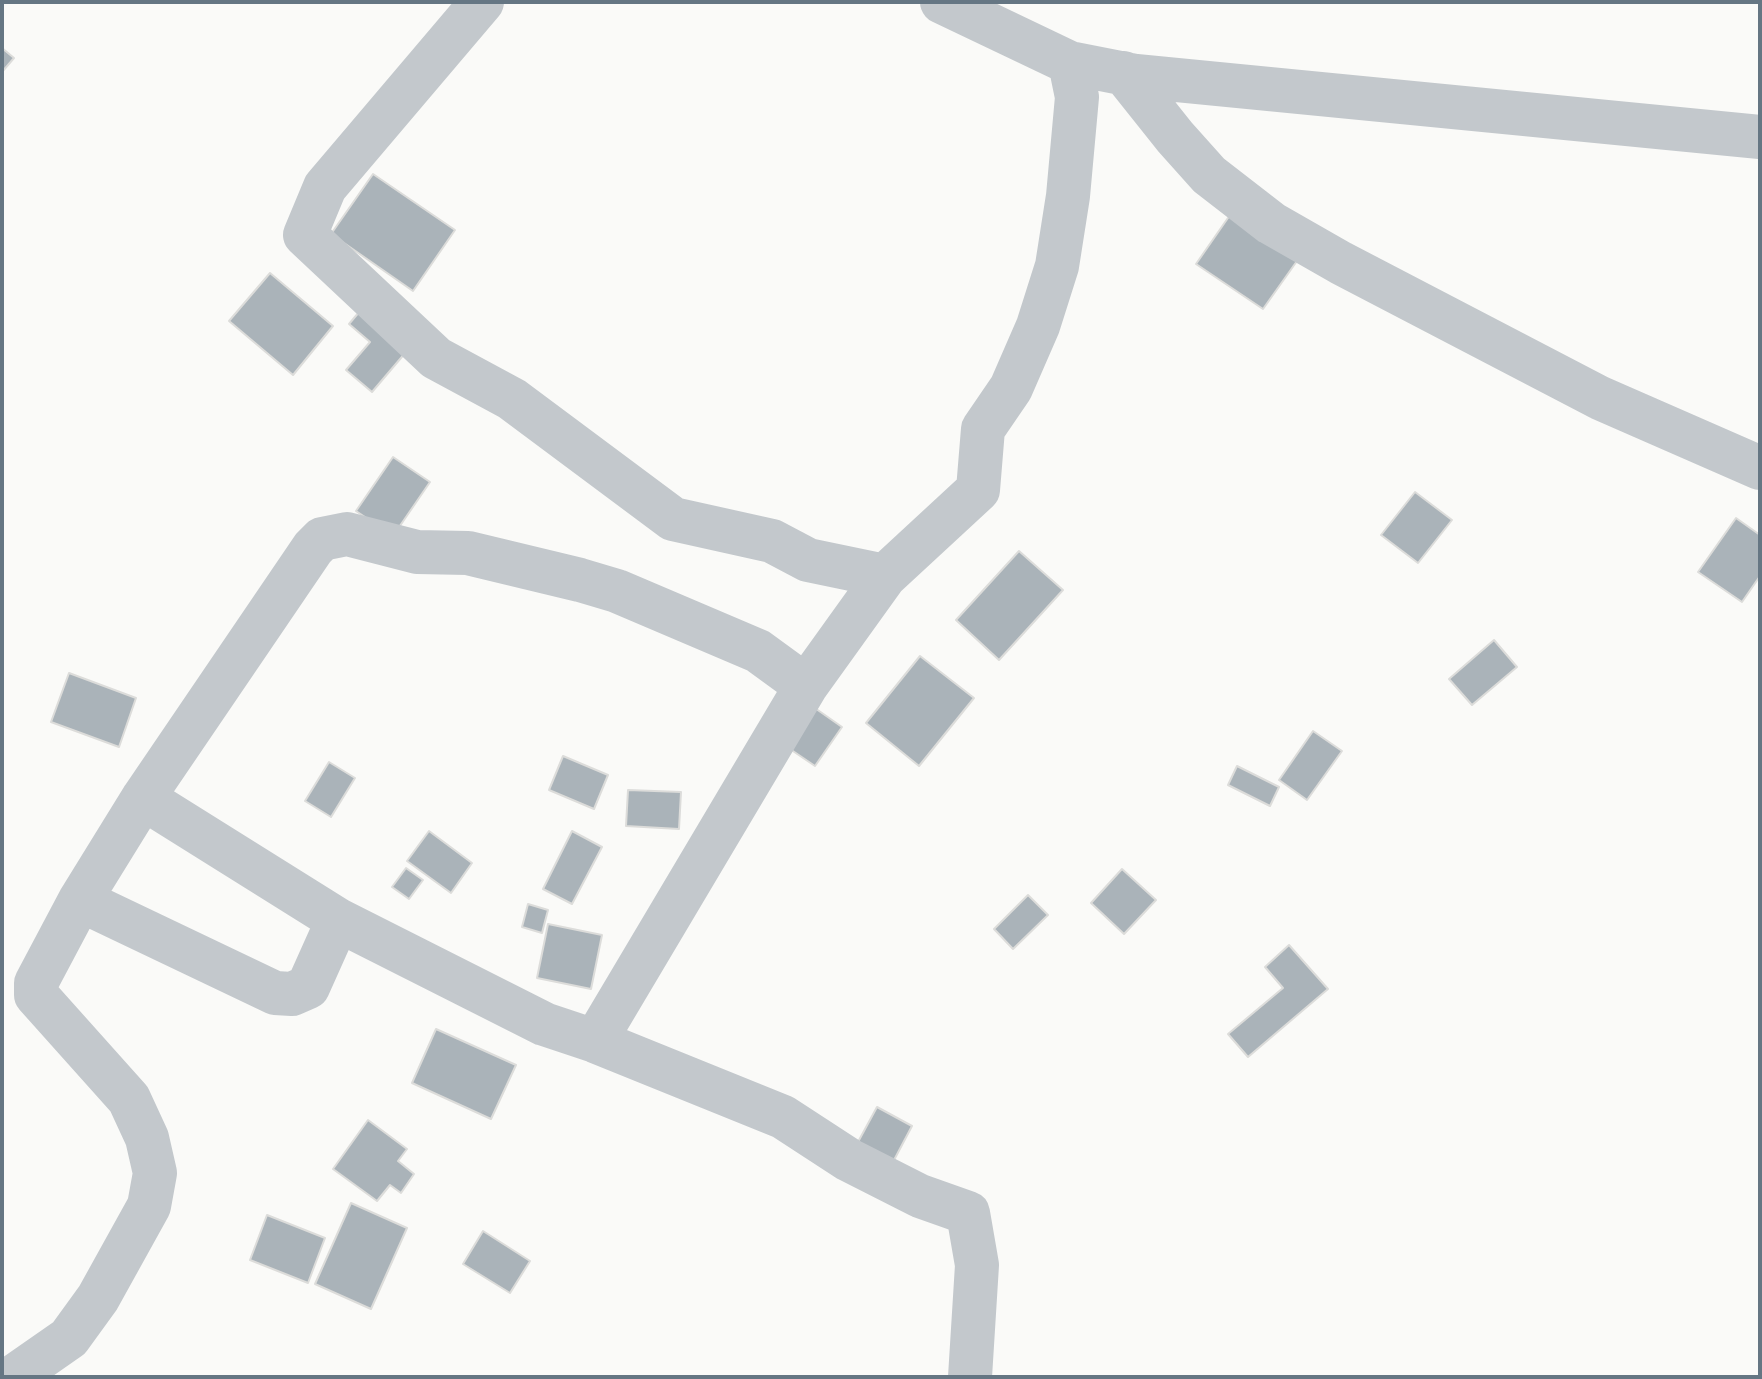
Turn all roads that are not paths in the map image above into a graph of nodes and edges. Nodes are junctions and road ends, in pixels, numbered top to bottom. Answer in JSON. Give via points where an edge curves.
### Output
{"nodes":[{"id":1,"x":482,"y":2,"type":"edge"},
{"id":2,"x":942,"y":2,"type":"edge"},
{"id":3,"x":1070,"y":63,"type":"junction"},
{"id":4,"x":1124,"y":73,"type":"junction"},
{"id":5,"x":1760,"y":137,"type":"edge"},
{"id":6,"x":1760,"y":468,"type":"edge"},
{"id":7,"x":885,"y":576,"type":"junction"},
{"id":8,"x":806,"y":686,"type":"junction"},
{"id":9,"x":143,"y":798,"type":"junction"},
{"id":10,"x":80,"y":900,"type":"junction"},
{"id":11,"x":338,"y":920,"type":"junction"},
{"id":12,"x":595,"y":1041,"type":"junction"},
{"id":13,"x":13,"y":1377,"type":"edge"},
{"id":14,"x":970,"y":1377,"type":"edge"}],
"edges":[{"from":1,"to":7,"type":"street","via":[[325,187],[305,235],[436,358],[512,399],[673,519],[772,541],[808,560]]},
{"from":2,"to":3,"type":"street"},
{"from":3,"to":4,"type":"street"},
{"from":3,"to":7,"type":"street","via":[[1077,97],[1068,196],[1057,266],[1038,326],[1011,388],[983,429],[978,490]]},
{"from":4,"to":5,"type":"street"},
{"from":4,"to":6,"type":"street","via":[[1209,175],[1271,223],[1600,398]]},
{"from":7,"to":8,"type":"street"},
{"from":8,"to":9,"type":"street","via":[[758,651],[617,591],[468,553],[417,552],[347,534],[322,539],[313,548]]},
{"from":8,"to":12,"type":"street"},
{"from":9,"to":10,"type":"street"},
{"from":9,"to":11,"type":"street"},
{"from":10,"to":11,"type":"street","via":[[275,993],[292,994],[308,987]]},
{"from":10,"to":13,"type":"street","via":[[36,983],[36,995],[129,1099],[147,1138],[155,1173],[149,1206],[98,1298],[69,1338]]},
{"from":11,"to":12,"type":"street","via":[[544,1024]]},
{"from":12,"to":14,"type":"street","via":[[783,1117],[849,1160],[968,1213],[977,1265]]}]}
